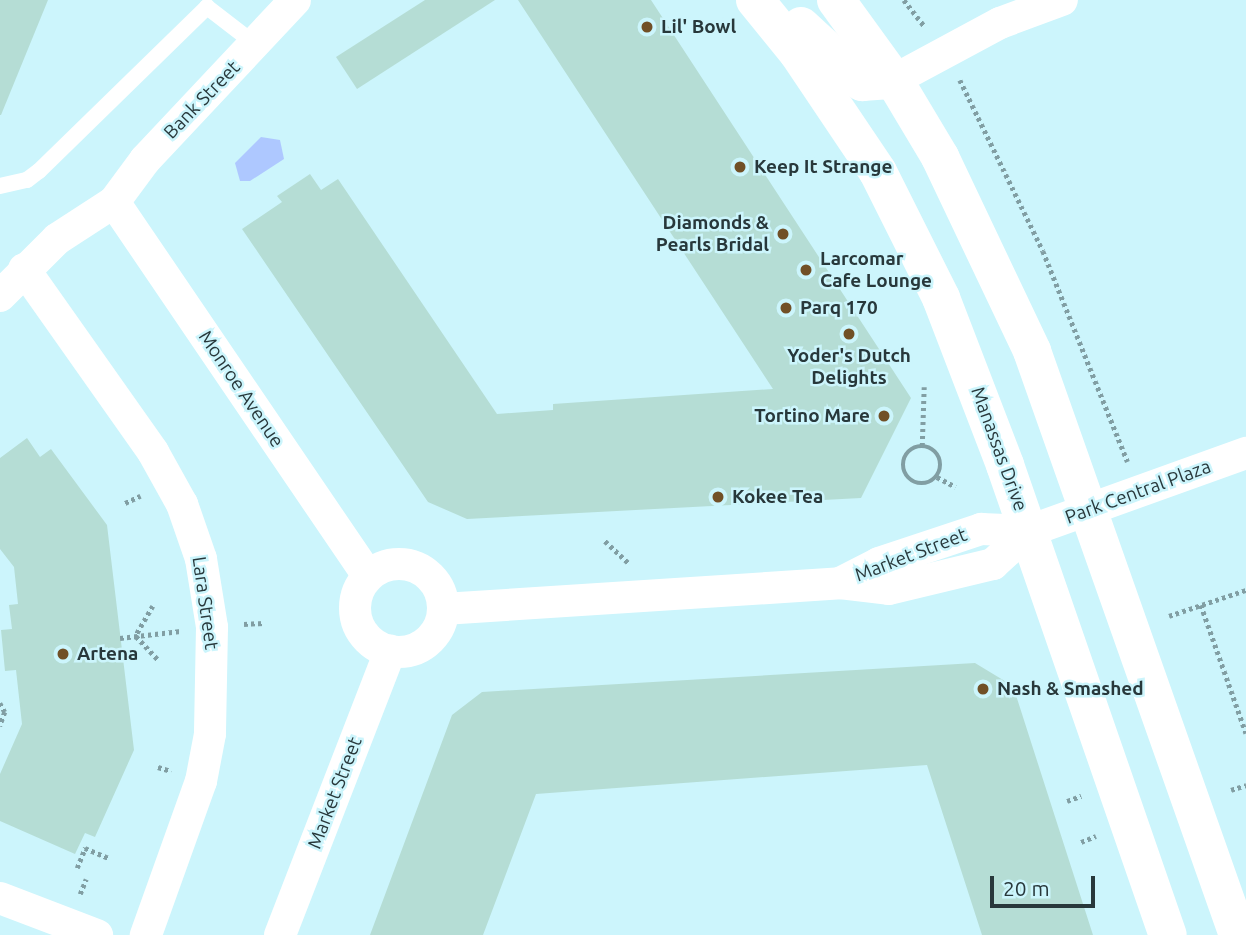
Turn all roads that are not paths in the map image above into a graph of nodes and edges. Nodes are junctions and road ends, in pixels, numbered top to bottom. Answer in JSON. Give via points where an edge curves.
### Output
{"nodes":[{"id":1,"x":295,"y":0,"type":"edge"},
{"id":2,"x":755,"y":0,"type":"edge"},
{"id":3,"x":774,"y":0,"type":"edge"},
{"id":4,"x":836,"y":0,"type":"edge"},
{"id":5,"x":1047,"y":2,"type":"edge"},
{"id":6,"x":202,"y":4,"type":"edge"},
{"id":7,"x":255,"y":44,"type":"junction"},
{"id":8,"x":894,"y":80,"type":"junction"},
{"id":9,"x":0,"y":186,"type":"edge"},
{"id":10,"x":114,"y":202,"type":"junction"},
{"id":11,"x":24,"y":269,"type":"junction"},
{"id":12,"x":0,"y":296,"type":"edge"},
{"id":13,"x":1246,"y":453,"type":"edge"},
{"id":14,"x":1087,"y":510,"type":"junction"},
{"id":15,"x":1029,"y":531,"type":"junction"},
{"id":16,"x":368,"y":576,"type":"junction"},
{"id":17,"x":443,"y":609,"type":"junction"},
{"id":18,"x":390,"y":651,"type":"junction"},
{"id":19,"x":0,"y":898,"type":"edge"},
{"id":20,"x":97,"y":935,"type":"edge"},
{"id":21,"x":146,"y":935,"type":"edge"},
{"id":22,"x":280,"y":935,"type":"edge"},
{"id":23,"x":1168,"y":935,"type":"edge"},
{"id":24,"x":1238,"y":935,"type":"edge"}],
"edges":[{"from":1,"to":7,"type":"street","name":"Bank Street"},
{"from":2,"to":15,"type":"main road","name":"Manassas Drive","via":[[828,98],[908,228],[963,353]]},
{"from":3,"to":8,"type":"main road","via":[[862,82]]},
{"from":4,"to":8,"type":"main road"},
{"from":5,"to":8,"type":"street"},
{"from":6,"to":7,"type":"lane"},
{"from":6,"to":9,"type":"lane","via":[[39,171],[27,180]]},
{"from":7,"to":10,"type":"street","name":"Bank Street","via":[[145,160]]},
{"from":8,"to":14,"type":"main road","via":[[986,247],[1032,351]]},
{"from":10,"to":11,"type":"street","via":[[57,239]]},
{"from":10,"to":16,"type":"street","name":"Monroe Avenue"},
{"from":11,"to":12,"type":"street"},
{"from":11,"to":21,"type":"street","name":"Lara Street","via":[[153,452],[182,504],[201,559],[212,627],[210,734],[201,781]]},
{"from":13,"to":14,"type":"street","name":"Park Central Plaza"},
{"from":14,"to":15,"type":"street","name":"Park Central Plaza"},
{"from":14,"to":24,"type":"main road"},
{"from":15,"to":17,"type":"street","name":"Market Street","via":[[993,564],[889,589],[840,583]]},
{"from":15,"to":23,"type":"main road","name":"Manassas Drive"},
{"from":16,"to":17,"type":"street","via":[[395,563],[410,565],[435,581]]},
{"from":16,"to":18,"type":"street","via":[[355,600],[359,627],[377,647]]},
{"from":17,"to":18,"type":"street","via":[[433,637],[406,652]]},
{"from":18,"to":22,"type":"street","name":"Market Street"},
{"from":19,"to":20,"type":"street"}]}
